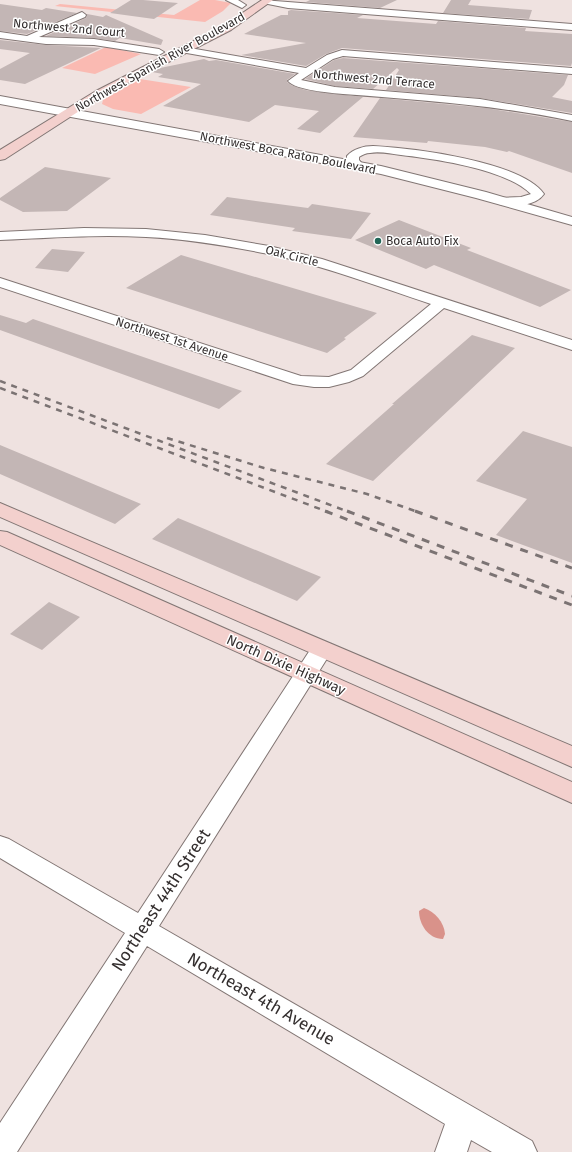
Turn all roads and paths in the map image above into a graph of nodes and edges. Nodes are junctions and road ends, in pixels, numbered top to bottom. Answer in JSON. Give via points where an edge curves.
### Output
{"nodes":[{"id":1,"x":230,"y":0,"type":"edge"},
{"id":2,"x":268,"y":0,"type":"edge"},
{"id":3,"x":246,"y":2,"type":"edge"},
{"id":4,"x":231,"y":12,"type":"dead end"},
{"id":5,"x":82,"y":15,"type":"dead end"},
{"id":6,"x":224,"y":24,"type":"junction"},
{"id":7,"x":572,"y":27,"type":"edge"},
{"id":8,"x":0,"y":35,"type":"edge"},
{"id":9,"x":27,"y":39,"type":"junction"},
{"id":10,"x":184,"y":50,"type":"junction"},
{"id":11,"x":158,"y":52,"type":"junction"},
{"id":12,"x":307,"y":71,"type":"junction"},
{"id":13,"x":572,"y":71,"type":"edge"},
{"id":14,"x":88,"y":88,"type":"dead end"},
{"id":15,"x":0,"y":92,"type":"edge"},
{"id":16,"x":0,"y":100,"type":"edge"},
{"id":17,"x":65,"y":106,"type":"junction"},
{"id":18,"x":572,"y":118,"type":"edge"},
{"id":19,"x":5,"y":152,"type":"edge"},
{"id":20,"x":355,"y":161,"type":"junction"},
{"id":21,"x":532,"y":198,"type":"junction"},
{"id":22,"x":502,"y":201,"type":"junction"},
{"id":23,"x":572,"y":210,"type":"edge"},
{"id":24,"x":572,"y":221,"type":"edge"},
{"id":25,"x":0,"y":236,"type":"edge"},
{"id":26,"x":0,"y":282,"type":"edge"},
{"id":27,"x":441,"y":303,"type":"junction"},
{"id":28,"x":572,"y":346,"type":"edge"},
{"id":29,"x":0,"y":509,"type":"edge"},
{"id":30,"x":0,"y":537,"type":"edge"},
{"id":31,"x":322,"y":649,"type":"junction"},
{"id":32,"x":305,"y":674,"type":"junction"},
{"id":33,"x":572,"y":757,"type":"edge"},
{"id":34,"x":572,"y":793,"type":"edge"},
{"id":35,"x":0,"y":846,"type":"edge"},
{"id":36,"x":142,"y":929,"type":"junction"},
{"id":37,"x":463,"y":1118,"type":"junction"},
{"id":38,"x":0,"y":1151,"type":"edge"},
{"id":39,"x":451,"y":1152,"type":"edge"},
{"id":40,"x":521,"y":1152,"type":"edge"}],
"edges":[{"from":1,"to":3,"type":"street"},
{"from":2,"to":6,"type":"main road","name":"Northwest Spanish River Boulevard"},
{"from":2,"to":7,"type":"street","via":[[306,5],[415,10]]},
{"from":3,"to":4,"type":"main road","name":"Northwest Spanish River Boulevard"},
{"from":3,"to":6,"type":"main road","via":[[251,5]]},
{"from":5,"to":9,"type":"street"},
{"from":6,"to":10,"type":"main road","name":"Northwest Spanish River Boulevard"},
{"from":6,"to":11,"type":"main road","name":"Northwest Spanish River Boulevard"},
{"from":8,"to":9,"type":"street","name":"Northwest 2nd Court"},
{"from":9,"to":11,"type":"street","name":"Northwest 2nd Court","via":[[94,42]]},
{"from":10,"to":12,"type":"street"},
{"from":10,"to":17,"type":"main road","name":"Northwest Spanish River Boulevard","via":[[111,87]]},
{"from":11,"to":14,"type":"main road","name":"Northwest Spanish River Boulevard"},
{"from":12,"to":13,"type":"street","name":"Northwest 2nd Terrace","via":[[336,54],[351,53]]},
{"from":12,"to":18,"type":"street","name":"Northwest 2nd Terrace","via":[[293,81],[335,90],[480,102]]},
{"from":15,"to":17,"type":"street","name":"Northwest Boca Raton Boulevard"},
{"from":16,"to":17,"type":"street","name":"Northwest Boca Raton Boulevard"},
{"from":17,"to":19,"type":"main road","name":"Northwest Spanish River Boulevard","via":[[47,128]]},
{"from":17,"to":20,"type":"street","name":"Northwest Boca Raton Boulevard"},
{"from":20,"to":21,"type":"street","name":"Northwest Boca Raton Boulevard","via":[[441,174]]},
{"from":20,"to":21,"type":"street","via":[[361,151],[374,149],[427,154],[456,160],[503,173],[531,185],[538,194]]},
{"from":20,"to":22,"type":"street","name":"Northwest Boca Raton Boulevard"},
{"from":21,"to":22,"type":"street"},
{"from":21,"to":23,"type":"street","name":"Northwest Boca Raton Boulevard"},
{"from":22,"to":24,"type":"street","name":"Northwest Boca Raton Boulevard"},
{"from":25,"to":27,"type":"street","name":"Oak Circle","via":[[115,232],[205,239],[294,255]]},
{"from":26,"to":27,"type":"street","name":"Northwest 1st Avenue","via":[[299,381],[315,383],[346,379],[357,373]]},
{"from":27,"to":28,"type":"street","name":"Oak Circle"},
{"from":29,"to":31,"type":"main road","name":"North Dixie Highway"},
{"from":30,"to":32,"type":"main road","name":"North Dixie Highway"},
{"from":31,"to":32,"type":"street","name":"Northeast 44th Street"},
{"from":31,"to":33,"type":"main road","name":"North Dixie Highway"},
{"from":32,"to":34,"type":"main road","name":"North Dixie Highway"},
{"from":32,"to":36,"type":"street","name":"Northeast 44th Street"},
{"from":35,"to":36,"type":"street","name":"Northeast 4th Avenue"},
{"from":36,"to":37,"type":"street","name":"Northeast 4th Avenue"},
{"from":36,"to":38,"type":"street","name":"Northeast 44th Street"},
{"from":37,"to":39,"type":"street"},
{"from":37,"to":40,"type":"street","name":"Northeast 4th Avenue"}]}
